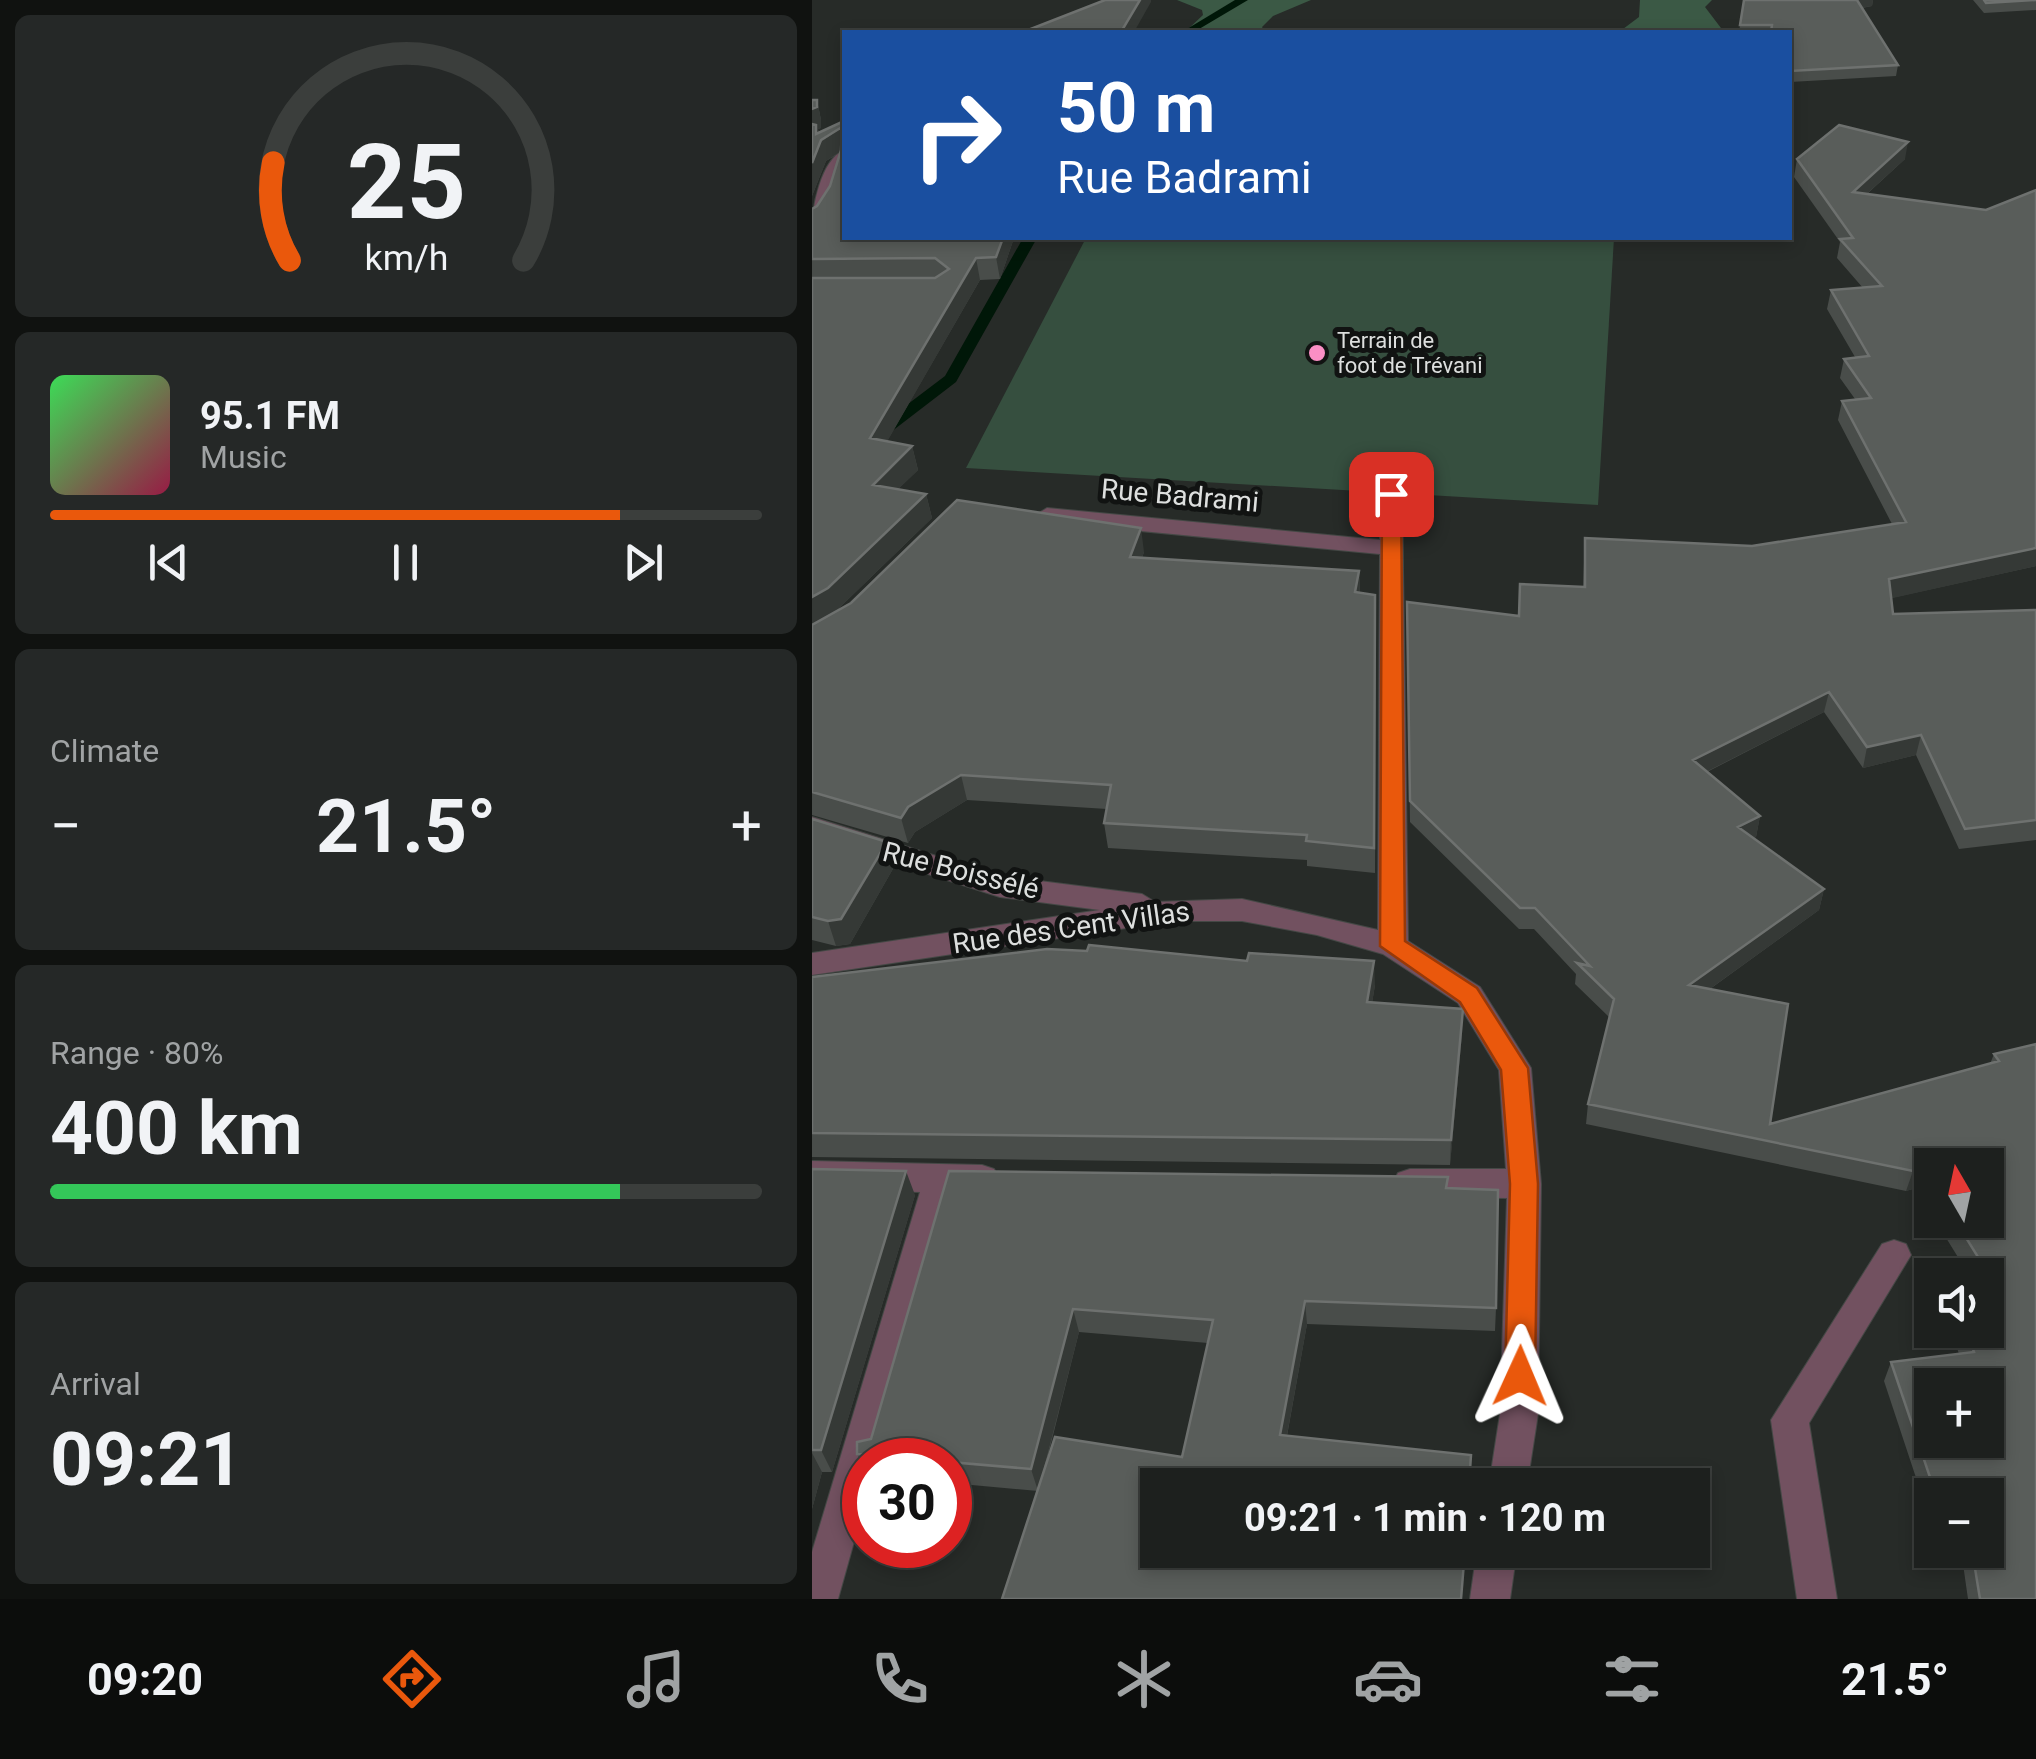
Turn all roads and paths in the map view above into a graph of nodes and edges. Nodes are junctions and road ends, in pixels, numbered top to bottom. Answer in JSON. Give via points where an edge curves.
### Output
{"nodes":[{"id":1,"x":842,"y":159,"type":"edge"},
{"id":2,"x":812,"y":225,"type":"edge"},
{"id":3,"x":1391,"y":494,"type":"dead end"},
{"id":4,"x":1020,"y":513,"type":"edge"},
{"id":5,"x":1392,"y":548,"type":"junction"},
{"id":6,"x":812,"y":827,"type":"edge"},
{"id":7,"x":1173,"y":910,"type":"junction"},
{"id":8,"x":1392,"y":946,"type":"junction"},
{"id":9,"x":812,"y":964,"type":"edge"},
{"id":10,"x":812,"y":1174,"type":"edge"},
{"id":11,"x":941,"y":1178,"type":"junction"},
{"id":12,"x":1019,"y":1179,"type":"edge"},
{"id":13,"x":1368,"y":1183,"type":"edge"},
{"id":14,"x":1524,"y":1184,"type":"junction"},
{"id":15,"x":1894,"y":1255,"type":"dead end"},
{"id":16,"x":1511,"y":1468,"type":"edge"},
{"id":17,"x":1495,"y":1568,"type":"edge"},
{"id":18,"x":818,"y":1599,"type":"edge"},
{"id":19,"x":1490,"y":1599,"type":"edge"},
{"id":20,"x":1816,"y":1599,"type":"edge"}],
"edges":[{"from":1,"to":2,"type":"street"},
{"from":3,"to":5,"type":"street"},
{"from":4,"to":5,"type":"street","name":"Rue Badrami"},
{"from":5,"to":8,"type":"street"},
{"from":6,"to":7,"type":"street","name":"Rue Boissélé","via":[[1000,886]]},
{"from":7,"to":8,"type":"street","name":"Rue des Cent Villas","via":[[1242,910]]},
{"from":7,"to":9,"type":"street","name":"Rue des Cent Villas"},
{"from":8,"to":14,"type":"street","name":"Rue des Cent Villas","via":[[1468,995],[1514,1068]]},
{"from":10,"to":11,"type":"street"},
{"from":11,"to":12,"type":"street"},
{"from":11,"to":18,"type":"street"},
{"from":13,"to":14,"type":"street"},
{"from":14,"to":16,"type":"street","name":"Rue des Cent Villas","via":[[1519,1414]]},
{"from":15,"to":20,"type":"street","via":[[1790,1420]]},
{"from":17,"to":19,"type":"street"}]}
